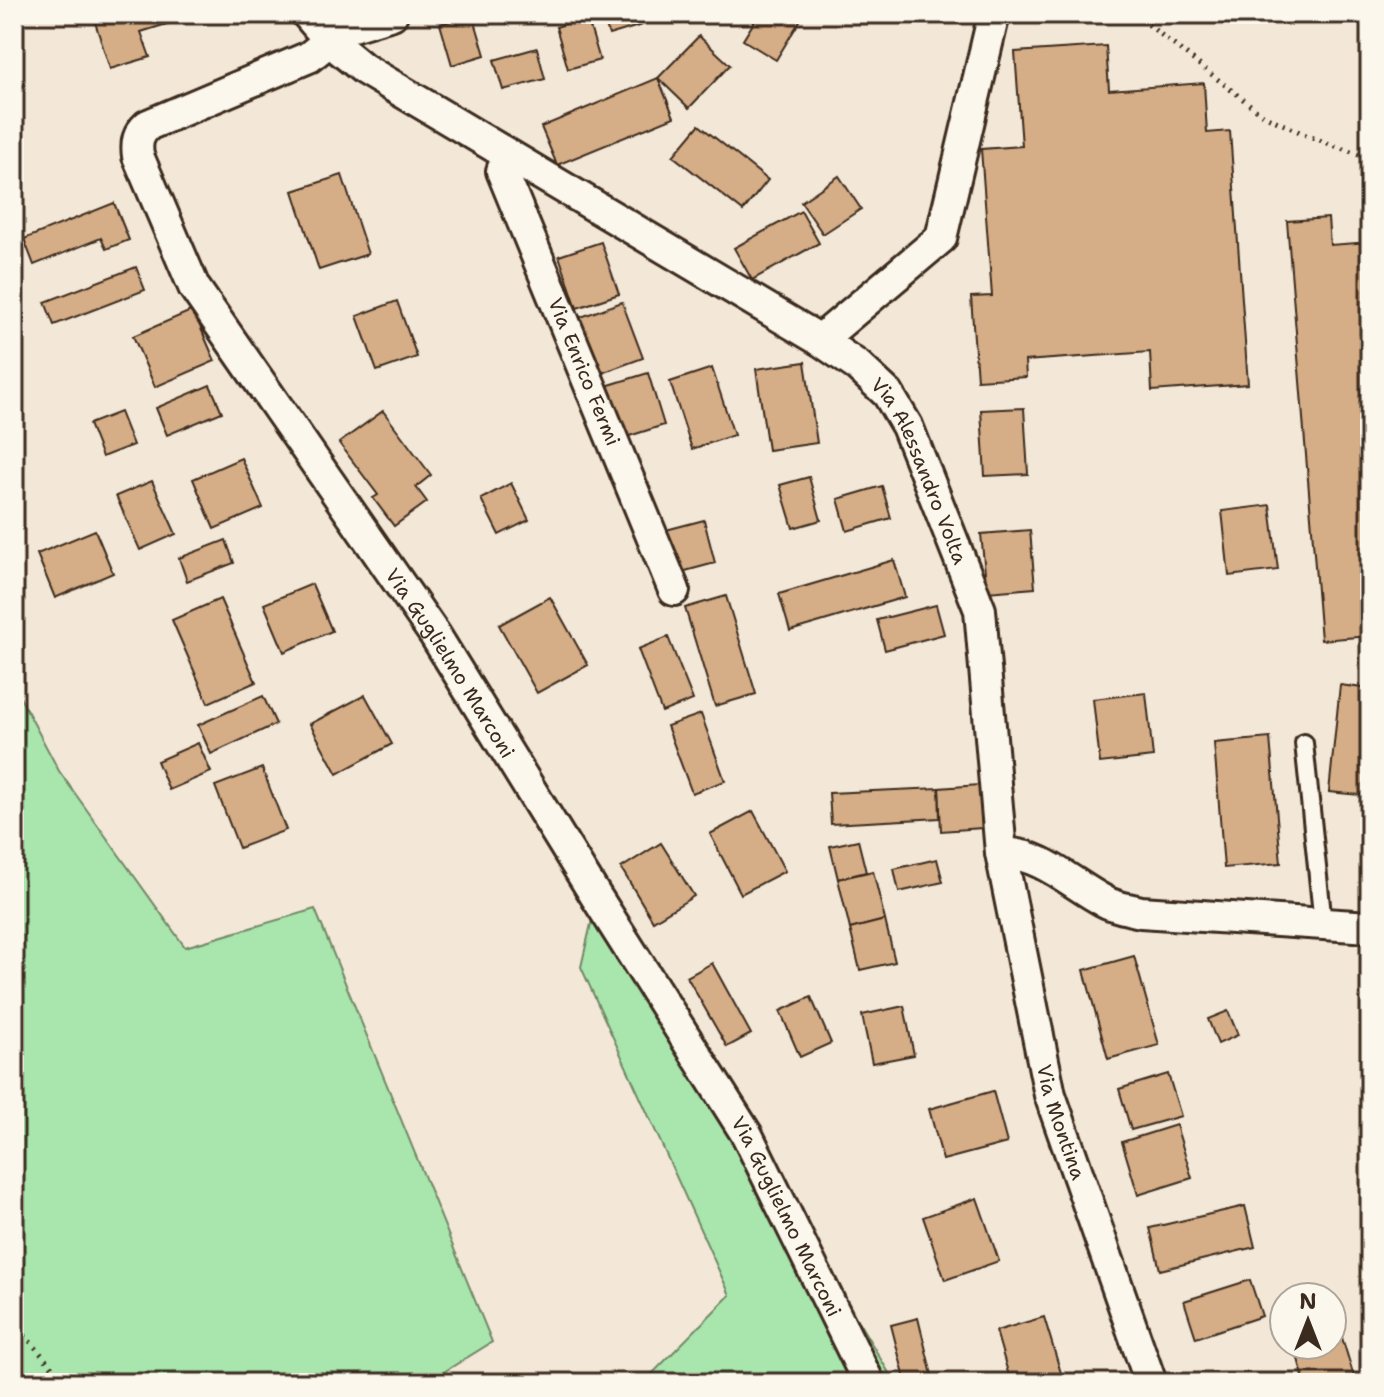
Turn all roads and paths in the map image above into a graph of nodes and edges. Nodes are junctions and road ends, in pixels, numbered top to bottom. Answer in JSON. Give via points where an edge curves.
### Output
{"nodes":[{"id":1,"x":307,"y":14,"type":"edge"},
{"id":2,"x":392,"y":14,"type":"edge"},
{"id":3,"x":1127,"y":14,"type":"edge"},
{"id":4,"x":993,"y":18,"type":"dead end"},
{"id":5,"x":331,"y":42,"type":"junction"},
{"id":6,"x":508,"y":155,"type":"junction"},
{"id":7,"x":1370,"y":159,"type":"edge"},
{"id":8,"x":820,"y":340,"type":"junction"},
{"id":9,"x":674,"y":590,"type":"dead end"},
{"id":10,"x":1304,"y":743,"type":"dead end"},
{"id":11,"x":1001,"y":853,"type":"junction"},
{"id":12,"x":1323,"y":924,"type":"junction"},
{"id":13,"x":1370,"y":927,"type":"edge"},
{"id":14,"x":14,"y":1323,"type":"edge"},
{"id":15,"x":66,"y":1383,"type":"edge"},
{"id":16,"x":869,"y":1383,"type":"edge"},
{"id":17,"x":1151,"y":1383,"type":"edge"}],
"edges":[{"from":1,"to":5,"type":"street","name":"Via Alessandro Volta"},
{"from":2,"to":5,"type":"street","name":"Via Guglielmo Marconi","via":[[345,28]]},
{"from":3,"to":7,"type":"path","via":[[1141,19],[1263,115]]},
{"from":4,"to":8,"type":"street","via":[[941,238]]},
{"from":5,"to":6,"type":"street","name":"Via Alessandro Volta","via":[[364,69]]},
{"from":5,"to":16,"type":"street","name":"Via Guglielmo Marconi","via":[[309,57],[148,125],[136,145],[138,156],[194,287],[435,635],[747,1135]]},
{"from":6,"to":8,"type":"street","name":"Via Alessandro Volta"},
{"from":6,"to":9,"type":"street","name":"Via Enrico Fermi","via":[[502,171]]},
{"from":8,"to":11,"type":"street","name":"Via Alessandro Volta","via":[[888,394],[907,426],[980,610]]},
{"from":10,"to":12,"type":"lane"},
{"from":11,"to":12,"type":"street","via":[[1039,861],[1107,903],[1141,912]]},
{"from":11,"to":17,"type":"street","name":"Via Montina","via":[[1050,1095]]},
{"from":12,"to":13,"type":"street"},
{"from":14,"to":15,"type":"path"}]}
